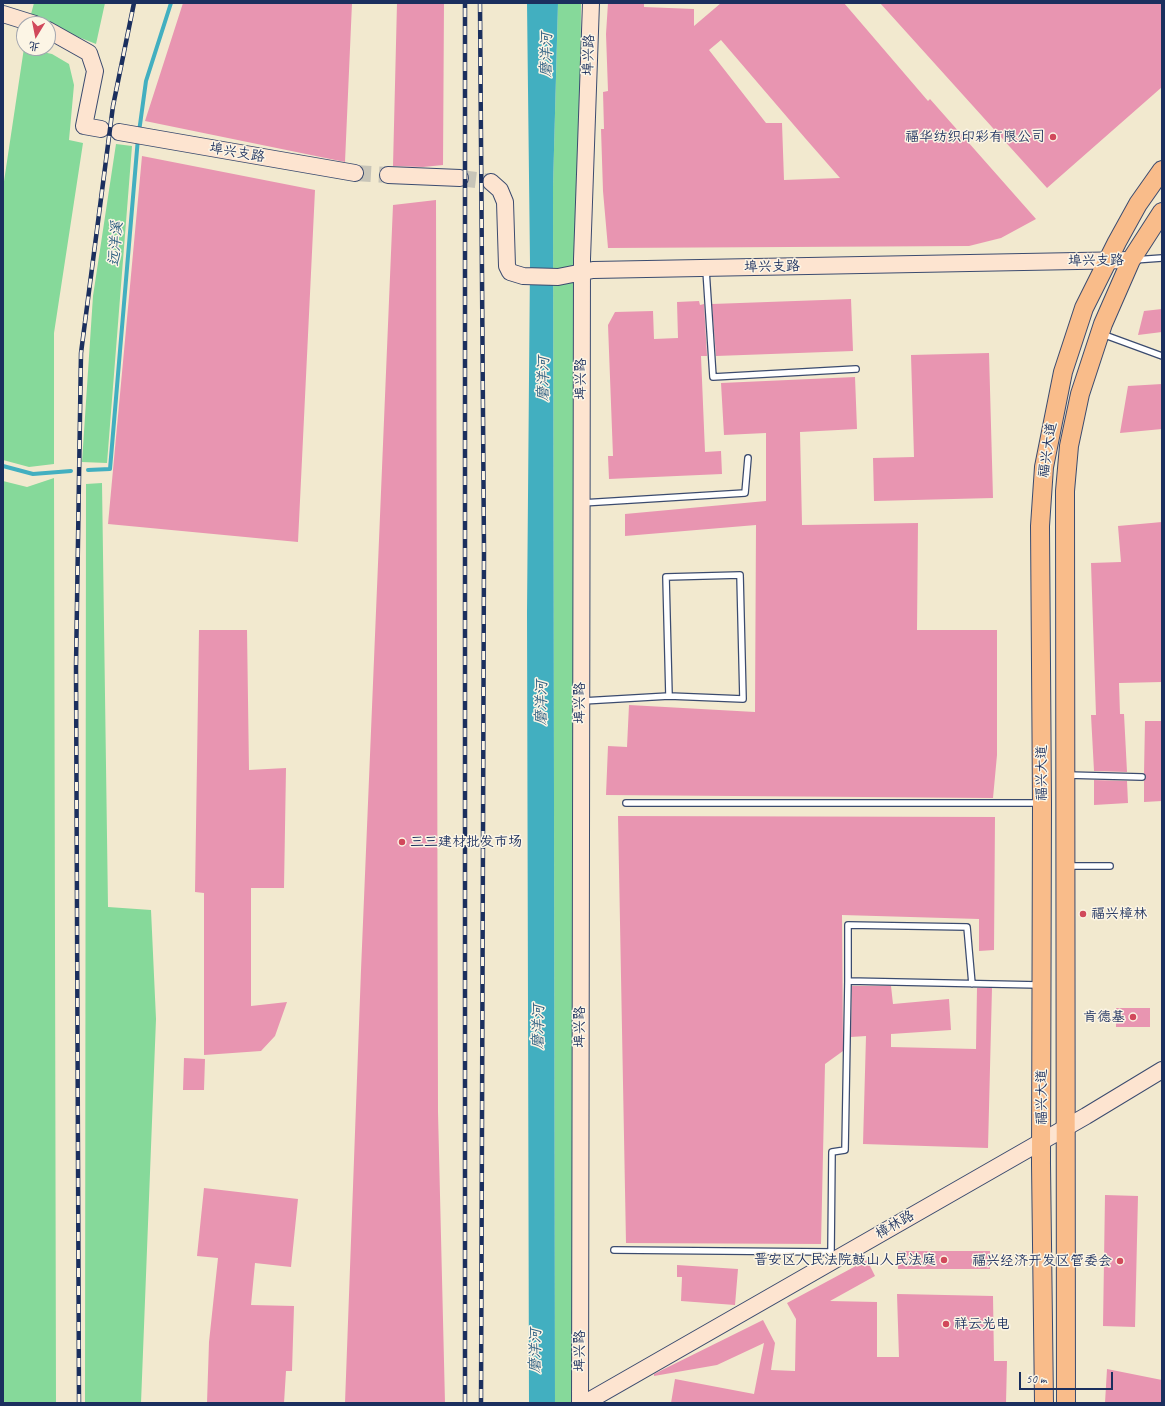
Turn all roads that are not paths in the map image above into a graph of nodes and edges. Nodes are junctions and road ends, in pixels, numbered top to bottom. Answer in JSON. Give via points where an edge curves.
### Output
{"nodes":[{"id":1,"x":6,"y":3,"type":"edge"},
{"id":2,"x":591,"y":3,"type":"edge"},
{"id":3,"x":3,"y":14,"type":"edge"},
{"id":4,"x":16,"y":18,"type":"edge"},
{"id":5,"x":56,"y":34,"type":"edge"},
{"id":6,"x":101,"y":129,"type":"dead end"},
{"id":7,"x":119,"y":132,"type":"dead end"},
{"id":8,"x":1162,"y":170,"type":"edge"},
{"id":9,"x":355,"y":173,"type":"tunnel mouth"},
{"id":10,"x":388,"y":175,"type":"tunnel mouth"},
{"id":11,"x":460,"y":178,"type":"tunnel mouth"},
{"id":12,"x":491,"y":182,"type":"tunnel mouth"},
{"id":13,"x":1162,"y":212,"type":"edge"},
{"id":14,"x":1162,"y":258,"type":"edge"},
{"id":15,"x":1107,"y":260,"type":"junction"},
{"id":16,"x":1131,"y":260,"type":"junction"},
{"id":17,"x":706,"y":268,"type":"junction"},
{"id":18,"x":582,"y":273,"type":"junction"},
{"id":19,"x":1100,"y":333,"type":"junction"},
{"id":20,"x":1162,"y":356,"type":"edge"},
{"id":21,"x":856,"y":369,"type":"dead end"},
{"id":22,"x":748,"y":458,"type":"dead end"},
{"id":23,"x":580,"y":504,"type":"junction"},
{"id":24,"x":669,"y":696,"type":"junction"},
{"id":25,"x":580,"y":701,"type":"junction"},
{"id":26,"x":1065,"y":775,"type":"junction"},
{"id":27,"x":1142,"y":777,"type":"dead end"},
{"id":28,"x":626,"y":803,"type":"dead end"},
{"id":29,"x":1042,"y":803,"type":"junction"},
{"id":30,"x":1064,"y":866,"type":"junction"},
{"id":31,"x":1110,"y":866,"type":"dead end"},
{"id":32,"x":848,"y":981,"type":"junction"},
{"id":33,"x":972,"y":984,"type":"junction"},
{"id":34,"x":1041,"y":985,"type":"junction"},
{"id":35,"x":1162,"y":1070,"type":"edge"},
{"id":36,"x":1065,"y":1127,"type":"junction"},
{"id":37,"x":1042,"y":1139,"type":"junction"},
{"id":38,"x":614,"y":1250,"type":"dead end"},
{"id":39,"x":580,"y":1403,"type":"edge"},
{"id":40,"x":585,"y":1403,"type":"edge"},
{"id":41,"x":1044,"y":1403,"type":"edge"},
{"id":42,"x":1066,"y":1403,"type":"edge"}],
"edges":[{"from":1,"to":3,"type":"street"},
{"from":2,"to":18,"type":"street","name":"埠兴路"},
{"from":3,"to":4,"type":"street"},
{"from":5,"to":6,"type":"street","via":[[89,53],[92,58],[95,71],[84,126]]},
{"from":7,"to":9,"type":"street","name":"埠兴支路"},
{"from":8,"to":15,"type":"main road","name":"福兴大道","via":[[1138,204]]},
{"from":10,"to":11,"type":"street"},
{"from":12,"to":18,"type":"street","name":"埠兴支路","via":[[500,190],[505,202],[507,266],[510,272],[523,276],[558,277]]},
{"from":13,"to":16,"type":"main road","name":"福兴大道"},
{"from":14,"to":16,"type":"lane"},
{"from":15,"to":16,"type":"street","name":"埠兴支路"},
{"from":15,"to":17,"type":"street","name":"埠兴支路"},
{"from":15,"to":29,"type":"main road","name":"福兴大道","via":[[1084,308],[1063,372],[1044,467],[1040,526]]},
{"from":16,"to":19,"type":"main road","name":"福兴大道"},
{"from":17,"to":18,"type":"street","name":"埠兴支路","via":[[593,270]]},
{"from":17,"to":21,"type":"lane","via":[[713,377]]},
{"from":18,"to":23,"type":"street","name":"埠兴路"},
{"from":19,"to":20,"type":"lane"},
{"from":19,"to":26,"type":"main road","name":"福兴大道","via":[[1068,446],[1065,491]]},
{"from":22,"to":23,"type":"lane","via":[[745,493]]},
{"from":23,"to":25,"type":"street","name":"埠兴路"},
{"from":24,"to":24,"type":"lane","via":[[743,699],[740,575],[666,577]]},
{"from":24,"to":25,"type":"lane"},
{"from":25,"to":39,"type":"street","name":"埠兴路"},
{"from":26,"to":27,"type":"lane"},
{"from":26,"to":30,"type":"main road","name":"福兴大道"},
{"from":28,"to":29,"type":"lane"},
{"from":29,"to":34,"type":"main road","name":"福兴大道"},
{"from":30,"to":31,"type":"lane"},
{"from":30,"to":36,"type":"main road","name":"福兴大道"},
{"from":32,"to":33,"type":"lane"},
{"from":32,"to":33,"type":"lane","via":[[848,925],[959,927],[967,928]]},
{"from":32,"to":38,"type":"lane","via":[[845,1150],[832,1152],[831,1252]]},
{"from":33,"to":34,"type":"lane"},
{"from":34,"to":37,"type":"main road","name":"福兴大道"},
{"from":35,"to":36,"type":"street","name":"樟林路"},
{"from":36,"to":37,"type":"street","name":"樟林路"},
{"from":36,"to":42,"type":"main road","name":"福兴大道"},
{"from":37,"to":40,"type":"street","name":"樟林路"},
{"from":37,"to":41,"type":"main road","name":"福兴大道"}]}
